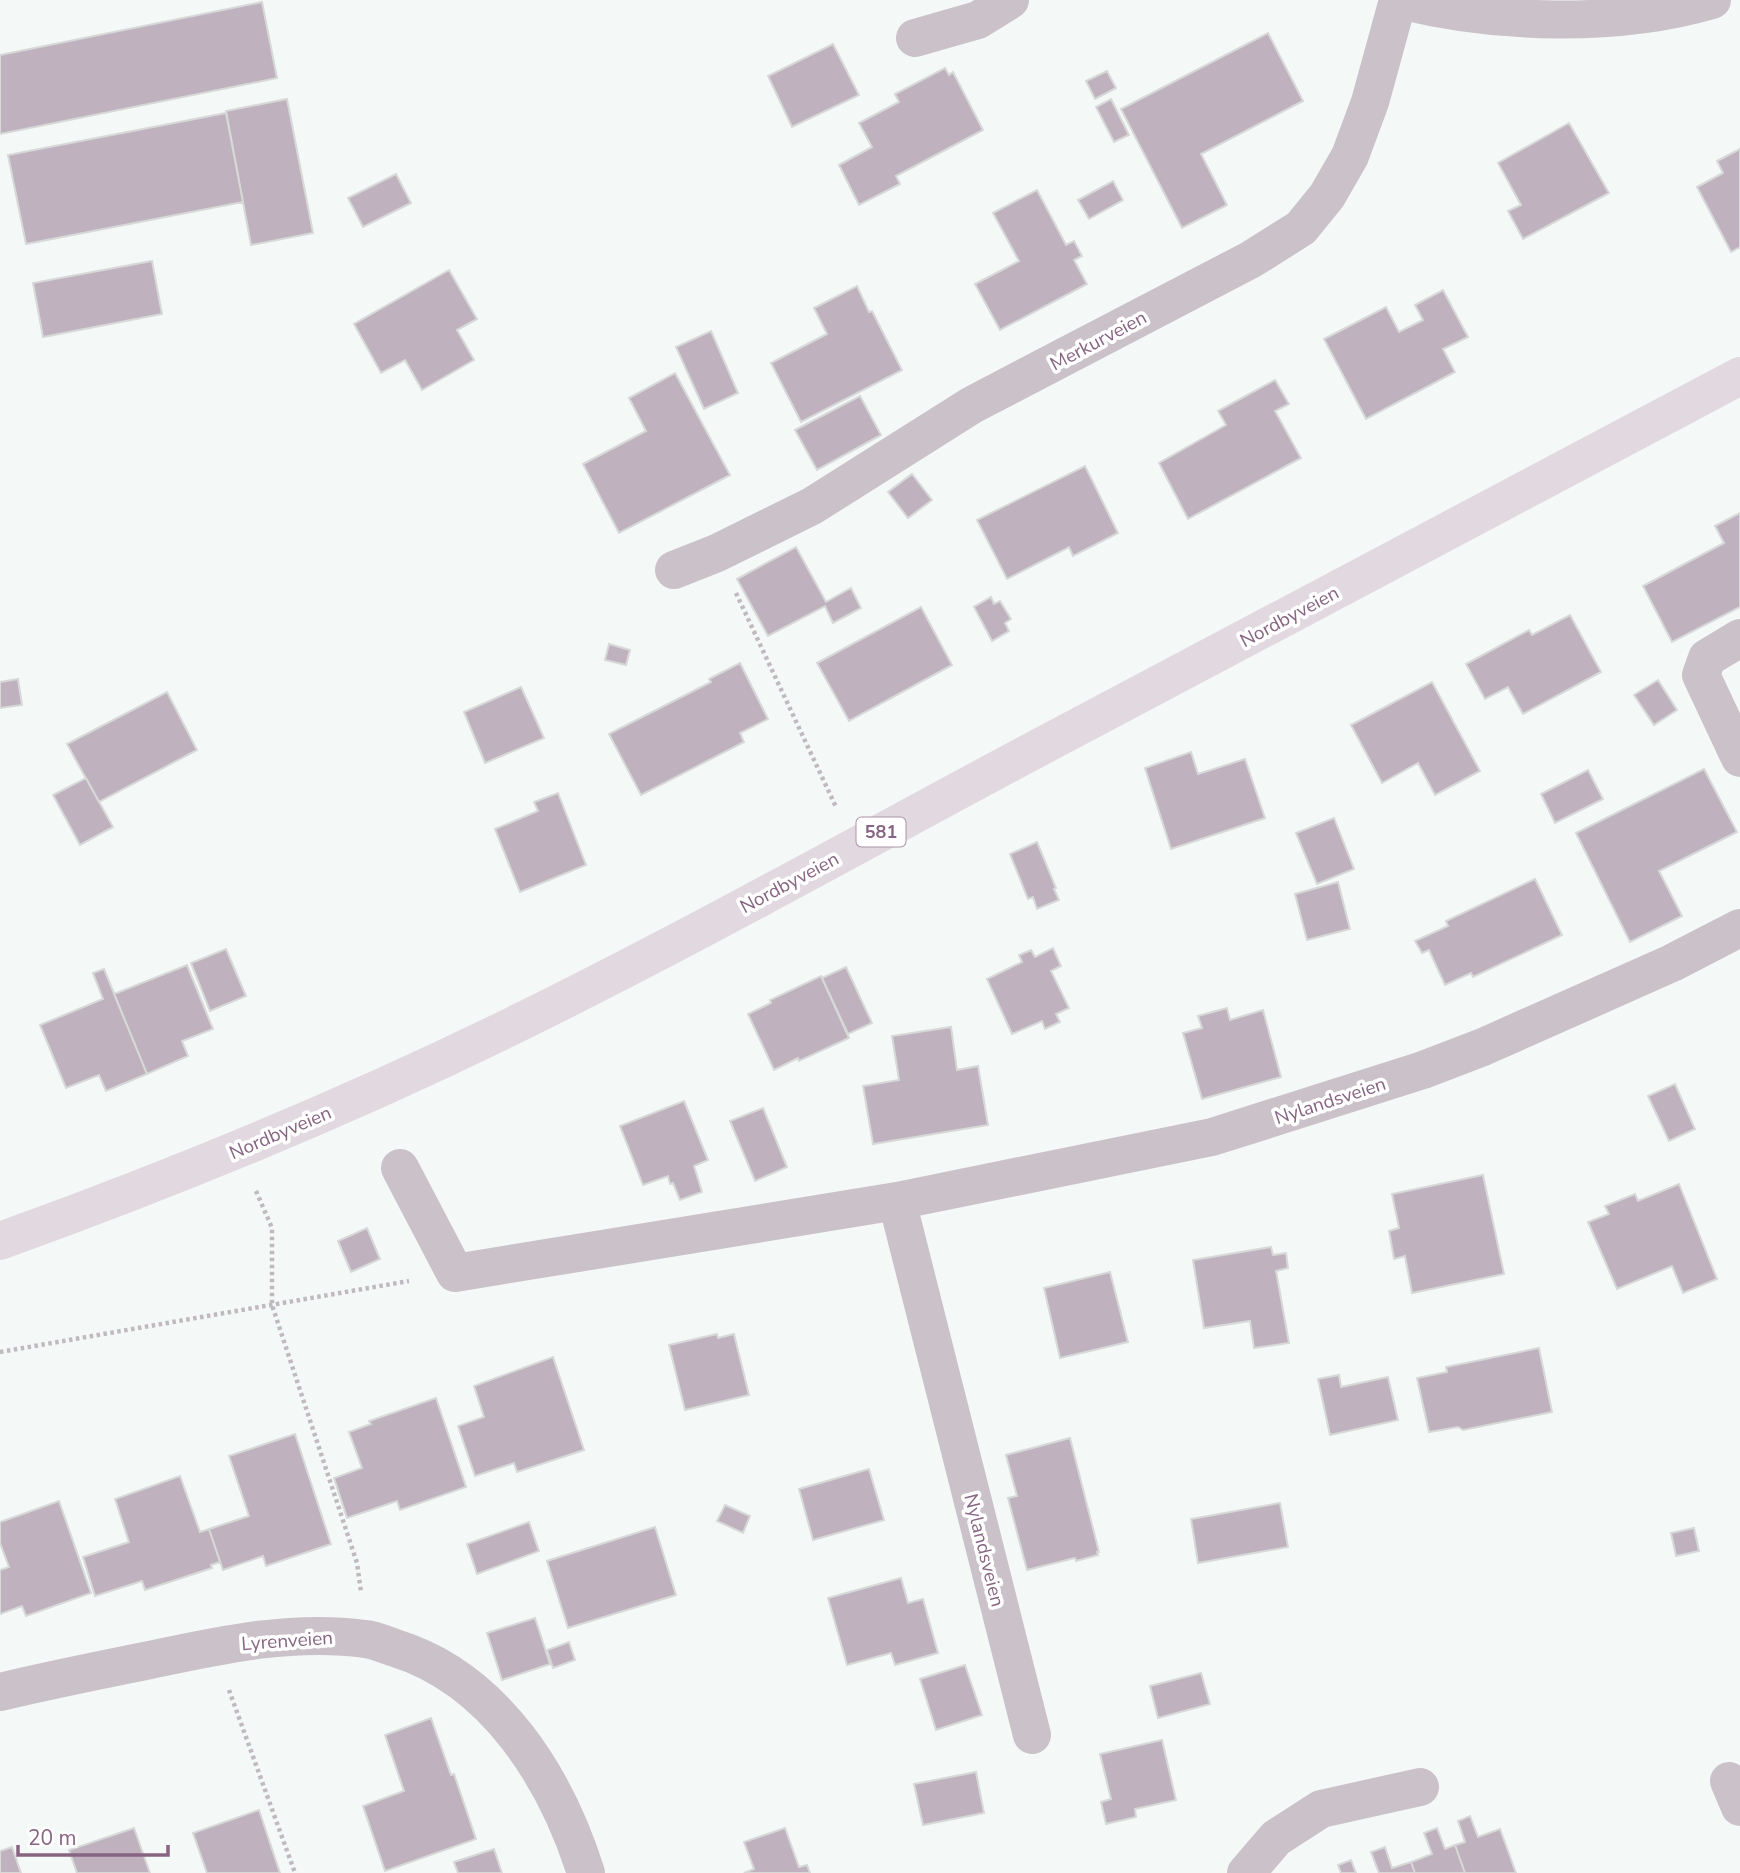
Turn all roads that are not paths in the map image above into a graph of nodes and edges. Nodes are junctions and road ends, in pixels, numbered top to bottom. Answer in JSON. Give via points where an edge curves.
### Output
{"nodes":[{"id":1,"x":1010,"y":0,"type":"edge"},
{"id":2,"x":1399,"y":0,"type":"edge"},
{"id":3,"x":1712,"y":0,"type":"edge"},
{"id":4,"x":915,"y":38,"type":"dead end"},
{"id":5,"x":1740,"y":376,"type":"edge"},
{"id":6,"x":674,"y":570,"type":"dead end"},
{"id":7,"x":1740,"y":638,"type":"edge"},
{"id":8,"x":1740,"y":758,"type":"edge"},
{"id":9,"x":1740,"y":928,"type":"edge"},
{"id":10,"x":400,"y":1168,"type":"dead end"},
{"id":11,"x":897,"y":1201,"type":"junction"},
{"id":12,"x":0,"y":1241,"type":"edge"},
{"id":13,"x":0,"y":1692,"type":"edge"},
{"id":14,"x":1032,"y":1735,"type":"dead end"},
{"id":15,"x":1420,"y":1787,"type":"dead end"},
{"id":16,"x":586,"y":1873,"type":"edge"},
{"id":17,"x":1246,"y":1873,"type":"edge"}],
"edges":[{"from":1,"to":4,"type":"street","via":[[978,20]]},
{"from":2,"to":3,"type":"street","via":[[1477,15],[1574,19],[1683,8]]},
{"from":2,"to":6,"type":"street","name":"Merkurveien","via":[[1350,156],[1301,228],[1250,260],[972,405],[812,506]]},
{"from":5,"to":12,"type":"main road","name":"Nordbyveien","number":"581","via":[[524,1020],[246,1147]]},
{"from":7,"to":8,"type":"street","via":[[1707,658],[1701,675]]},
{"from":9,"to":11,"type":"street","name":"Nylandsveien","via":[[1660,968],[1423,1070],[1212,1137]]},
{"from":10,"to":11,"type":"street","name":"Nylandsveien","via":[[454,1273]]},
{"from":11,"to":14,"type":"street","name":"Nylandsveien"},
{"from":13,"to":16,"type":"street","name":"Lyrenveien","via":[[272,1638],[321,1635],[368,1639],[423,1656],[462,1680],[496,1714],[533,1757],[560,1803]]},
{"from":15,"to":17,"type":"street","via":[[1321,1809],[1276,1838]]}]}
